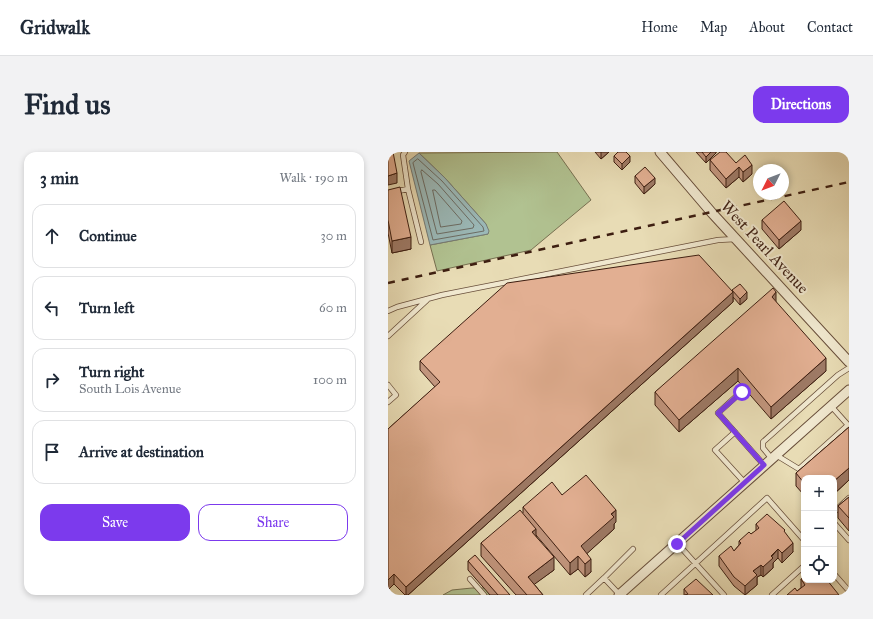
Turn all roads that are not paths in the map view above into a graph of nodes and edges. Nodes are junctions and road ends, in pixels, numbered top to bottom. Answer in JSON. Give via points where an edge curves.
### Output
{"nodes":[{"id":1,"x":405,"y":152,"type":"edge"},
{"id":2,"x":660,"y":152,"type":"edge"},
{"id":3,"x":408,"y":189,"type":"junction"},
{"id":4,"x":388,"y":193,"type":"edge"},
{"id":5,"x":737,"y":239,"type":"junction"},
{"id":6,"x":421,"y":242,"type":"dead end"},
{"id":7,"x":428,"y":299,"type":"junction"},
{"id":8,"x":388,"y":311,"type":"edge"},
{"id":9,"x":388,"y":336,"type":"edge"},
{"id":10,"x":849,"y":362,"type":"edge"},
{"id":11,"x":849,"y":368,"type":"edge"},
{"id":12,"x":388,"y":385,"type":"edge"},
{"id":13,"x":849,"y":390,"type":"edge"},
{"id":14,"x":742,"y":392,"type":"dead end"},
{"id":15,"x":388,"y":402,"type":"edge"},
{"id":16,"x":831,"y":406,"type":"junction"},
{"id":17,"x":735,"y":432,"type":"junction"},
{"id":18,"x":774,"y":457,"type":"junction"},
{"id":19,"x":764,"y":465,"type":"junction"},
{"id":20,"x":745,"y":483,"type":"junction"},
{"id":21,"x":849,"y":498,"type":"edge"},
{"id":22,"x":835,"y":511,"type":"edge"},
{"id":23,"x":837,"y":526,"type":"edge"},
{"id":24,"x":801,"y":537,"type":"edge"},
{"id":25,"x":849,"y":540,"type":"edge"},
{"id":26,"x":677,"y":544,"type":"junction"},
{"id":27,"x":633,"y":549,"type":"dead end"},
{"id":28,"x":696,"y":564,"type":"junction"},
{"id":29,"x":801,"y":569,"type":"edge"},
{"id":30,"x":837,"y":577,"type":"edge"},
{"id":31,"x":604,"y":578,"type":"junction"},
{"id":32,"x":470,"y":580,"type":"dead end"},
{"id":33,"x":849,"y":591,"type":"edge"},
{"id":34,"x":484,"y":595,"type":"edge"},
{"id":35,"x":586,"y":595,"type":"edge"},
{"id":36,"x":620,"y":595,"type":"edge"},
{"id":37,"x":661,"y":595,"type":"edge"},
{"id":38,"x":724,"y":595,"type":"edge"},
{"id":39,"x":772,"y":595,"type":"edge"}],
"edges":[{"from":1,"to":3,"type":"lane","via":[[403,155]]},
{"from":2,"to":5,"type":"street","name":"West Pearl Avenue"},
{"from":3,"to":4,"type":"lane"},
{"from":3,"to":6,"type":"lane"},
{"from":5,"to":7,"type":"lane","via":[[718,240]]},
{"from":5,"to":10,"type":"street","name":"West Pearl Avenue"},
{"from":7,"to":8,"type":"lane"},
{"from":7,"to":9,"type":"lane"},
{"from":11,"to":18,"type":"lane","via":[[764,442],[763,448]]},
{"from":12,"to":15,"type":"lane","via":[[396,395]]},
{"from":13,"to":16,"type":"street"},
{"from":14,"to":17,"type":"lane","via":[[718,413]]},
{"from":16,"to":18,"type":"street"},
{"from":16,"to":18,"type":"lane","via":[[848,425],[799,469]]},
{"from":17,"to":19,"type":"lane"},
{"from":17,"to":20,"type":"lane","via":[[715,450]]},
{"from":18,"to":19,"type":"street"},
{"from":19,"to":20,"type":"street"},
{"from":20,"to":26,"type":"street"},
{"from":21,"to":22,"type":"lane"},
{"from":23,"to":25,"type":"lane"},
{"from":24,"to":28,"type":"lane","via":[[766,498]]},
{"from":26,"to":28,"type":"lane"},
{"from":26,"to":36,"type":"street"},
{"from":27,"to":31,"type":"lane"},
{"from":28,"to":37,"type":"lane"},
{"from":28,"to":38,"type":"lane"},
{"from":29,"to":39,"type":"lane"},
{"from":30,"to":33,"type":"lane"},
{"from":31,"to":35,"type":"lane"},
{"from":31,"to":36,"type":"lane"},
{"from":32,"to":34,"type":"lane"}]}
